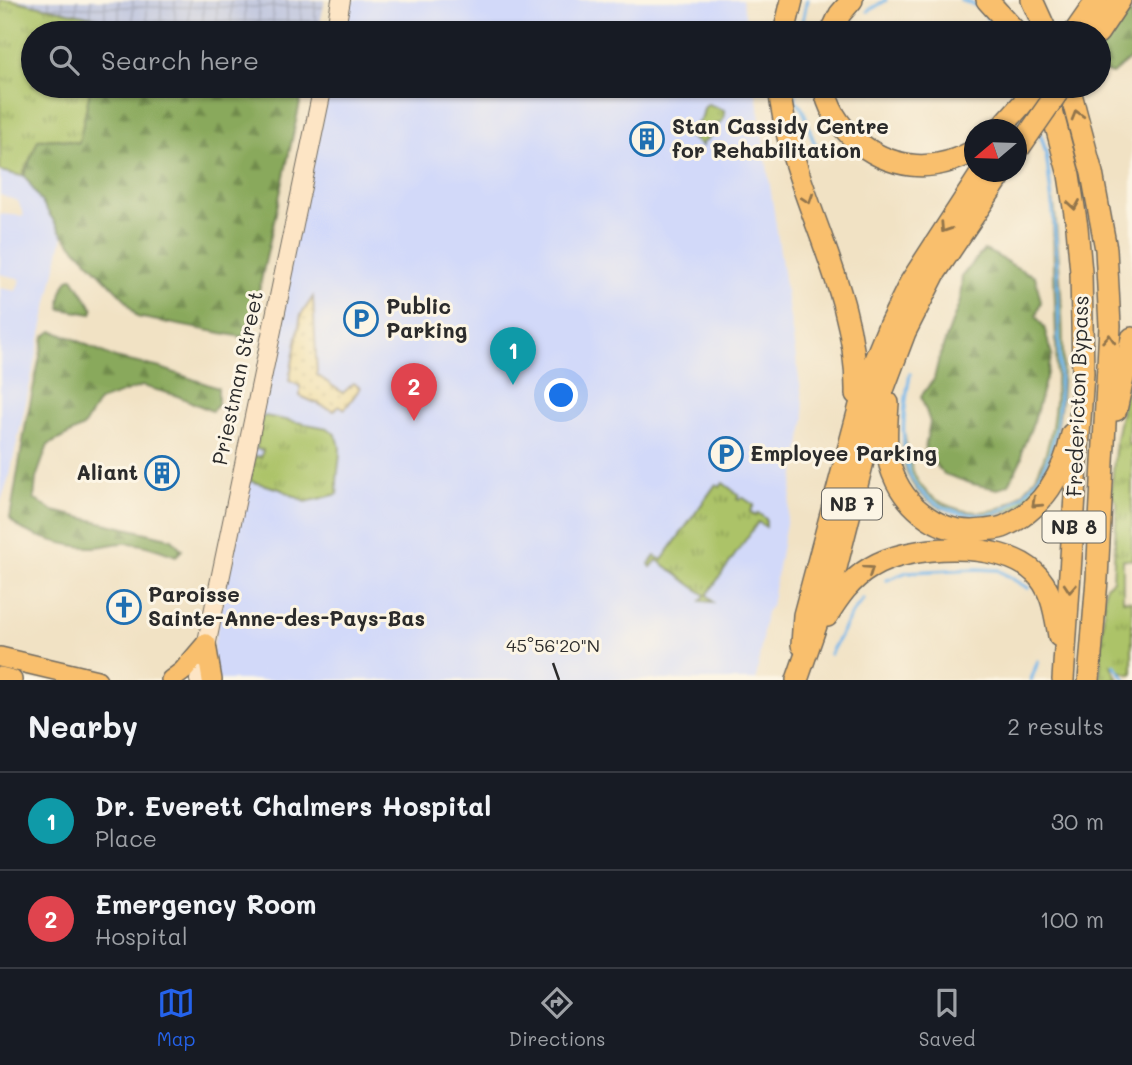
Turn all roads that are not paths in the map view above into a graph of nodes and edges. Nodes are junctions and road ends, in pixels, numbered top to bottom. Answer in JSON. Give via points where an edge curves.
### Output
{"nodes":[{"id":1,"x":341,"y":0,"type":"edge"},
{"id":2,"x":792,"y":0,"type":"edge"},
{"id":3,"x":852,"y":0,"type":"edge"},
{"id":4,"x":987,"y":0,"type":"edge"},
{"id":5,"x":1007,"y":0,"type":"edge"},
{"id":6,"x":1032,"y":0,"type":"edge"},
{"id":7,"x":1120,"y":0,"type":"edge"},
{"id":8,"x":337,"y":21,"type":"edge"},
{"id":9,"x":787,"y":21,"type":"edge"},
{"id":10,"x":837,"y":21,"type":"edge"},
{"id":11,"x":1007,"y":21,"type":"edge"},
{"id":12,"x":1015,"y":21,"type":"edge"},
{"id":13,"x":1042,"y":21,"type":"edge"},
{"id":14,"x":1106,"y":21,"type":"edge"},
{"id":15,"x":320,"y":98,"type":"edge"},
{"id":16,"x":781,"y":98,"type":"edge"},
{"id":17,"x":827,"y":98,"type":"edge"},
{"id":18,"x":1031,"y":98,"type":"edge"},
{"id":19,"x":1054,"y":98,"type":"edge"},
{"id":20,"x":1069,"y":98,"type":"edge"},
{"id":21,"x":1053,"y":115,"type":"dead end"},
{"id":22,"x":1019,"y":119,"type":"edge"},
{"id":23,"x":1027,"y":121,"type":"edge"},
{"id":24,"x":964,"y":156,"type":"edge"},
{"id":25,"x":976,"y":182,"type":"edge"},
{"id":26,"x":996,"y":182,"type":"edge"},
{"id":27,"x":1132,"y":338,"type":"edge"},
{"id":28,"x":893,"y":362,"type":"junction"},
{"id":29,"x":1083,"y":373,"type":"junction"},
{"id":30,"x":845,"y":460,"type":"junction"},
{"id":31,"x":1097,"y":579,"type":"junction"},
{"id":32,"x":811,"y":642,"type":"junction"},
{"id":33,"x":206,"y":644,"type":"junction"},
{"id":34,"x":0,"y":657,"type":"edge"},
{"id":35,"x":1064,"y":674,"type":"edge"},
{"id":36,"x":0,"y":677,"type":"edge"},
{"id":37,"x":798,"y":678,"type":"edge"},
{"id":38,"x":12,"y":680,"type":"edge"},
{"id":39,"x":97,"y":680,"type":"edge"},
{"id":40,"x":171,"y":680,"type":"edge"},
{"id":41,"x":199,"y":680,"type":"edge"},
{"id":42,"x":212,"y":680,"type":"edge"},
{"id":43,"x":1089,"y":680,"type":"edge"}],
"edges":[{"from":1,"to":8,"type":"street"},
{"from":2,"to":9,"type":"highway"},
{"from":3,"to":10,"type":"highway"},
{"from":4,"to":11,"type":"highway"},
{"from":5,"to":12,"type":"highway"},
{"from":6,"to":13,"type":"highway"},
{"from":7,"to":14,"type":"highway"},
{"from":15,"to":33,"type":"street","name":"Priestman Street"},
{"from":16,"to":30,"type":"highway","one_way":true,"via":[[788,141],[844,301],[854,344],[856,395]]},
{"from":17,"to":24,"type":"highway","via":[[846,131],[873,154],[913,166]]},
{"from":18,"to":22,"type":"highway"},
{"from":19,"to":23,"type":"highway","bridge":true},
{"from":31,"to":20,"type":"highway","name":"Fredericton Bypass","number":"NB 8","one_way":true,"via":[[1110,326],[1106,249],[1093,173]]},
{"from":21,"to":29,"type":"highway","name":"Fredericton Bypass","number":"NB 8","one_way":true,"via":[[1077,227]]},
{"from":25,"to":30,"type":"highway","number":"NB 7","one_way":true,"via":[[910,283],[888,328],[867,379]]},
{"from":26,"to":28,"type":"highway","number":"NB 7","via":[[935,273]]},
{"from":27,"to":31,"type":"highway","via":[[1116,406]]},
{"from":29,"to":28,"type":"highway","one_way":true,"via":[[1069,449],[1052,488],[1004,527],[975,531],[951,529],[929,519],[910,504],[895,481],[886,422]]},
{"from":28,"to":32,"type":"highway","number":"NB 7"},
{"from":29,"to":35,"type":"highway","name":"Fredericton Bypass","number":"NB 8","one_way":true},
{"from":30,"to":37,"type":"highway","number":"NB 7","via":[[804,615]]},
{"from":31,"to":43,"type":"highway","name":"Fredericton Bypass","number":"NB 8"},
{"from":32,"to":35,"type":"highway","one_way":true,"via":[[838,599],[869,568],[913,553],[987,552],[1023,563],[1047,588]]},
{"from":32,"to":37,"type":"highway","number":"NB 7"},
{"from":33,"to":40,"type":"main road"},
{"from":33,"to":41,"type":"street","name":"Priestman Street"},
{"from":33,"to":42,"type":"main road"},
{"from":34,"to":39,"type":"main road"},
{"from":36,"to":38,"type":"main road"}]}
